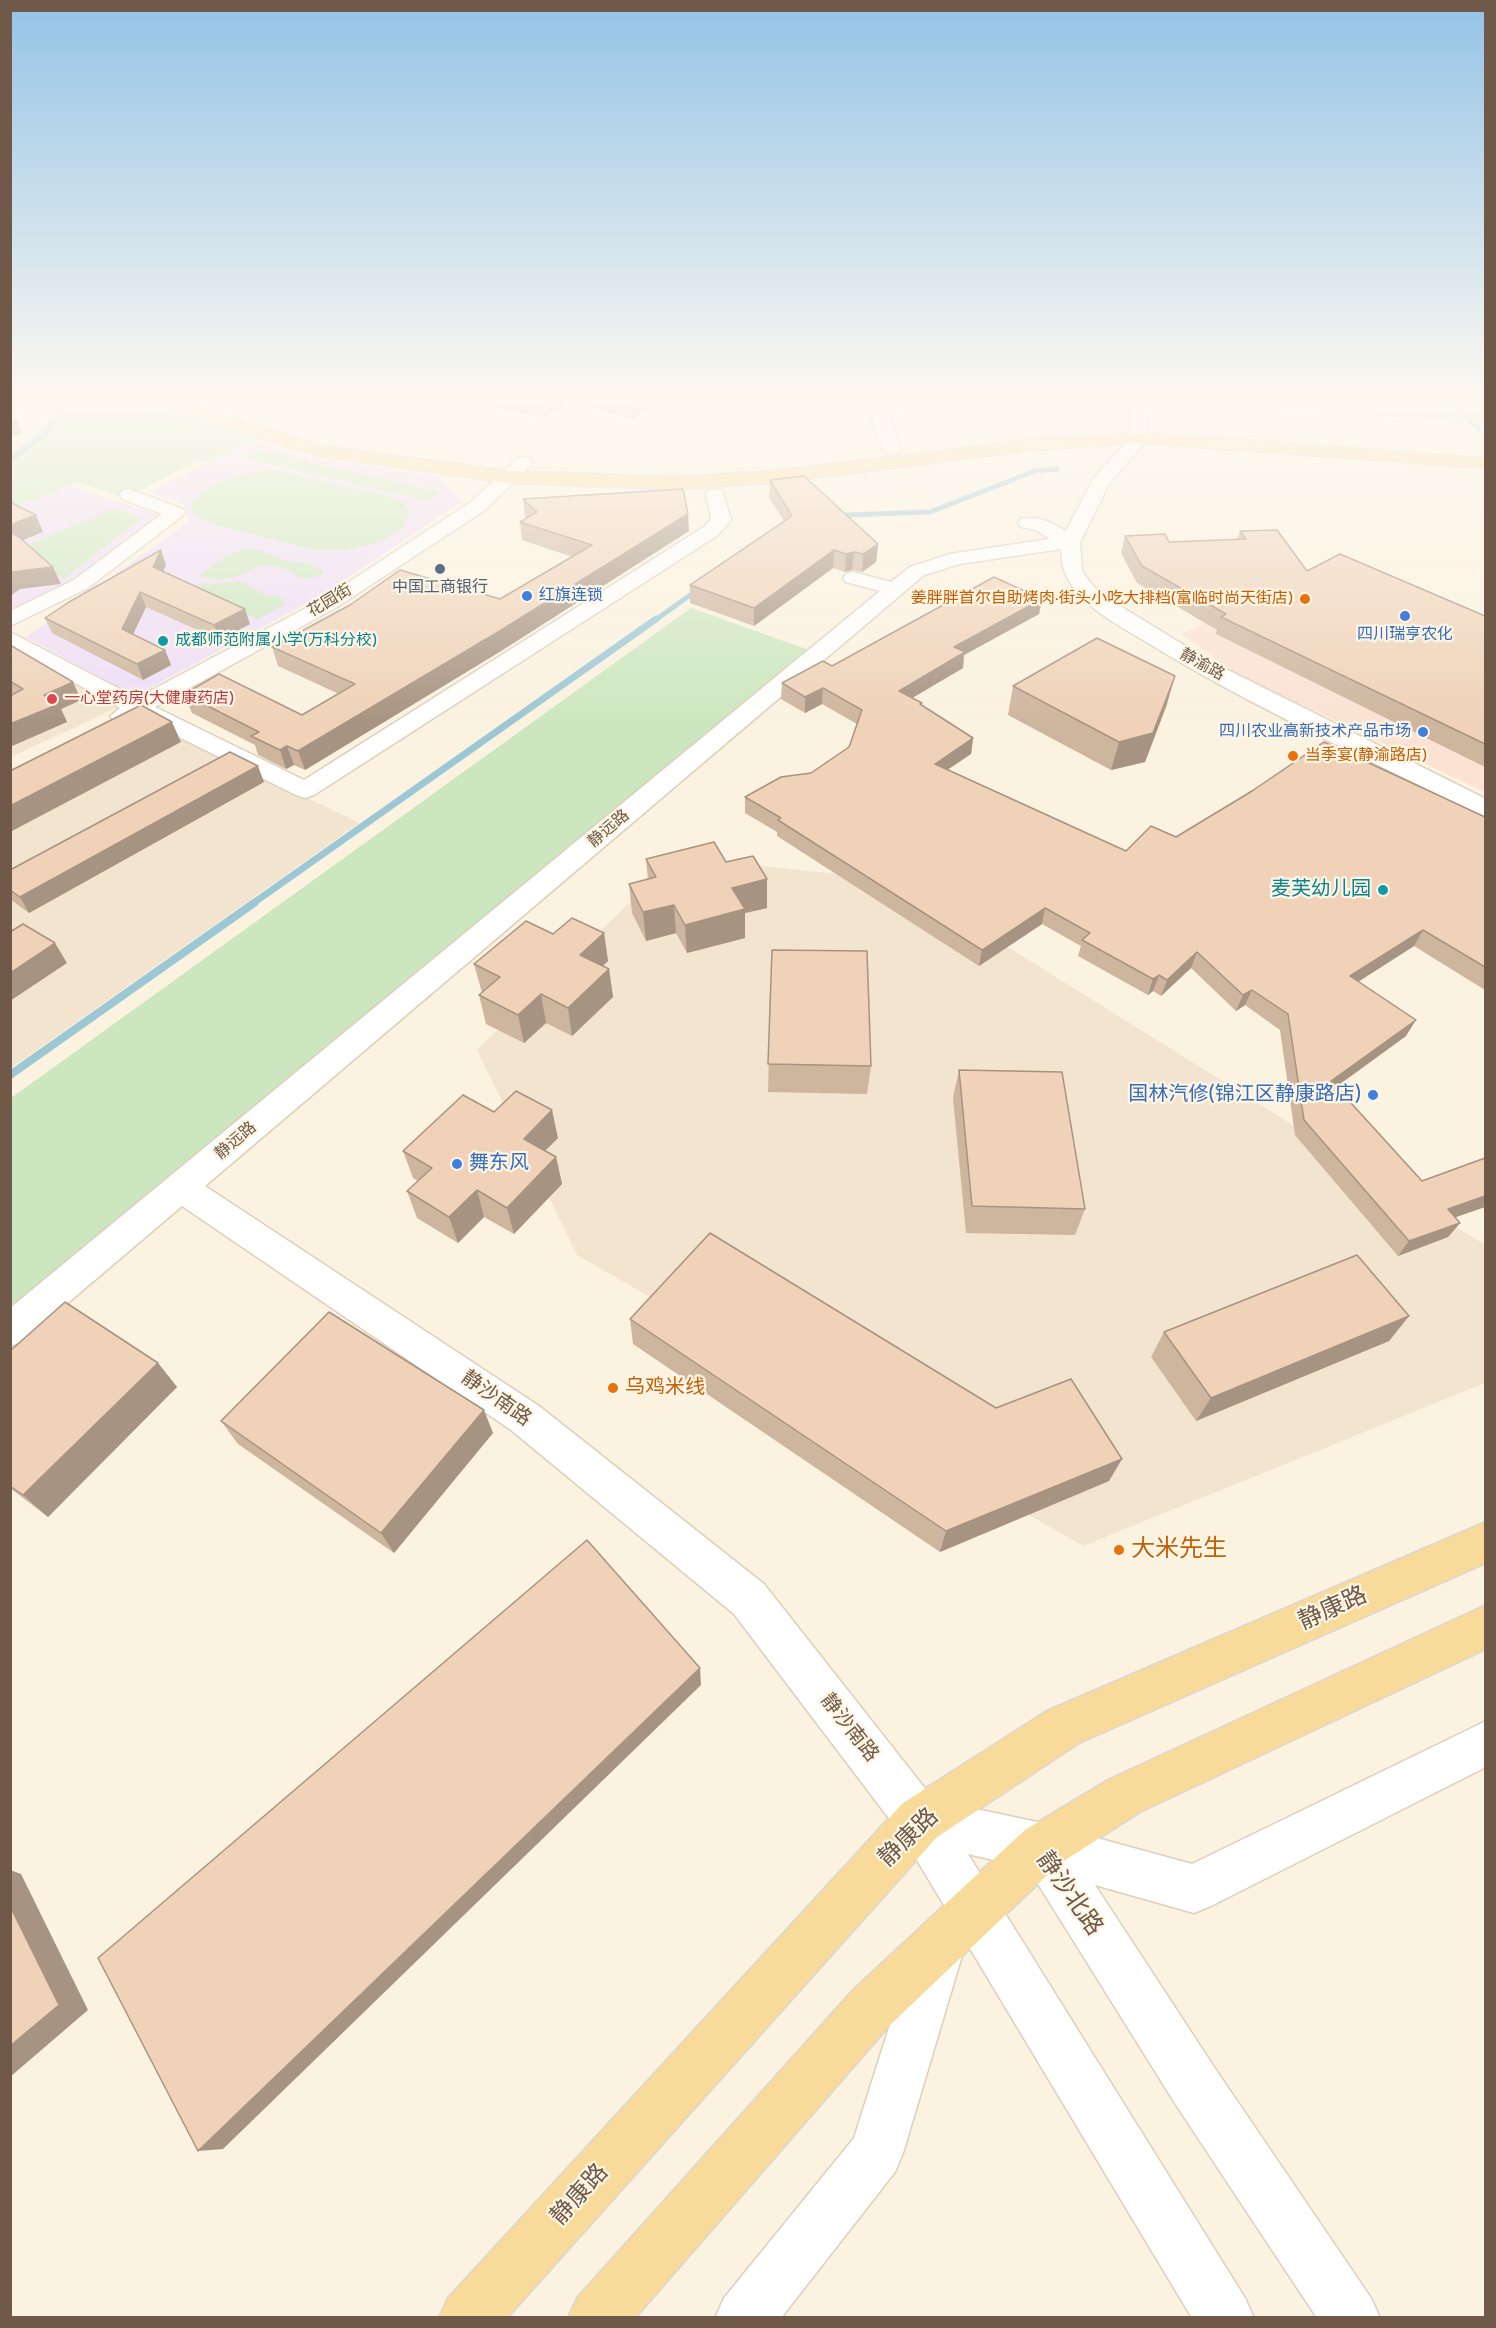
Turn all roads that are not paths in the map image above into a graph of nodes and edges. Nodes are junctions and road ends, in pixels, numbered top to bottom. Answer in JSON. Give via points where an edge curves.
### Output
{"nodes":[{"id":1,"x":159,"y":507,"type":"edge"},
{"id":2,"x":477,"y":507,"type":"edge"},
{"id":3,"x":718,"y":507,"type":"edge"},
{"id":4,"x":1088,"y":507,"type":"edge"},
{"id":5,"x":1028,"y":523,"type":"dead end"},
{"id":6,"x":1070,"y":542,"type":"junction"},
{"id":7,"x":853,"y":578,"type":"edge"},
{"id":8,"x":895,"y":589,"type":"junction"},
{"id":9,"x":10,"y":620,"type":"edge"},
{"id":10,"x":10,"y":638,"type":"edge"},
{"id":11,"x":138,"y":708,"type":"junction"},
{"id":12,"x":100,"y":729,"type":"edge"},
{"id":13,"x":1485,"y":809,"type":"edge"},
{"id":14,"x":180,"y":1187,"type":"junction"},
{"id":15,"x":10,"y":1330,"type":"edge"},
{"id":16,"x":1485,"y":1542,"type":"edge"},
{"id":17,"x":1485,"y":1626,"type":"edge"},
{"id":18,"x":1485,"y":1743,"type":"edge"},
{"id":19,"x":920,"y":1820,"type":"junction"},
{"id":20,"x":1042,"y":1847,"type":"junction"},
{"id":21,"x":958,"y":1925,"type":"junction"},
{"id":22,"x":468,"y":2318,"type":"edge"},
{"id":23,"x":597,"y":2318,"type":"edge"},
{"id":24,"x":744,"y":2318,"type":"edge"},
{"id":25,"x":1225,"y":2318,"type":"edge"},
{"id":26,"x":1351,"y":2318,"type":"edge"}],
"edges":[{"from":1,"to":9,"type":"street","via":[[176,513],[81,584]]},
{"from":2,"to":11,"type":"street","name":"花园街","via":[[330,603]]},
{"from":3,"to":11,"type":"street","via":[[721,520],[711,531],[305,790]]},
{"from":4,"to":6,"type":"street"},
{"from":5,"to":6,"type":"street","via":[[1041,525]]},
{"from":6,"to":8,"type":"street","name":"静远路","via":[[957,558],[917,571]]},
{"from":6,"to":13,"type":"street","name":"静渝路","via":[[1072,571],[1087,591],[1117,615],[1202,666]]},
{"from":7,"to":8,"type":"street"},
{"from":8,"to":14,"type":"street","name":"静远路"},
{"from":10,"to":11,"type":"street"},
{"from":11,"to":12,"type":"street","name":"花园街"},
{"from":14,"to":15,"type":"street"},
{"from":14,"to":19,"type":"street","name":"静沙南路","via":[[525,1418],[749,1599]]},
{"from":16,"to":19,"type":"main road","name":"静康路","via":[[1063,1727]]},
{"from":17,"to":20,"type":"main road","via":[[1124,1796]]},
{"from":18,"to":20,"type":"street","via":[[1194,1889]]},
{"from":19,"to":20,"type":"street","name":"静沙北路"},
{"from":19,"to":21,"type":"street"},
{"from":19,"to":22,"type":"main road","name":"静康路"},
{"from":20,"to":21,"type":"main road"},
{"from":20,"to":26,"type":"street","name":"静沙北路","via":[[1195,2086]]},
{"from":21,"to":23,"type":"main road","via":[[871,2008]]},
{"from":21,"to":24,"type":"street","via":[[876,2153]]},
{"from":21,"to":25,"type":"street"}]}
